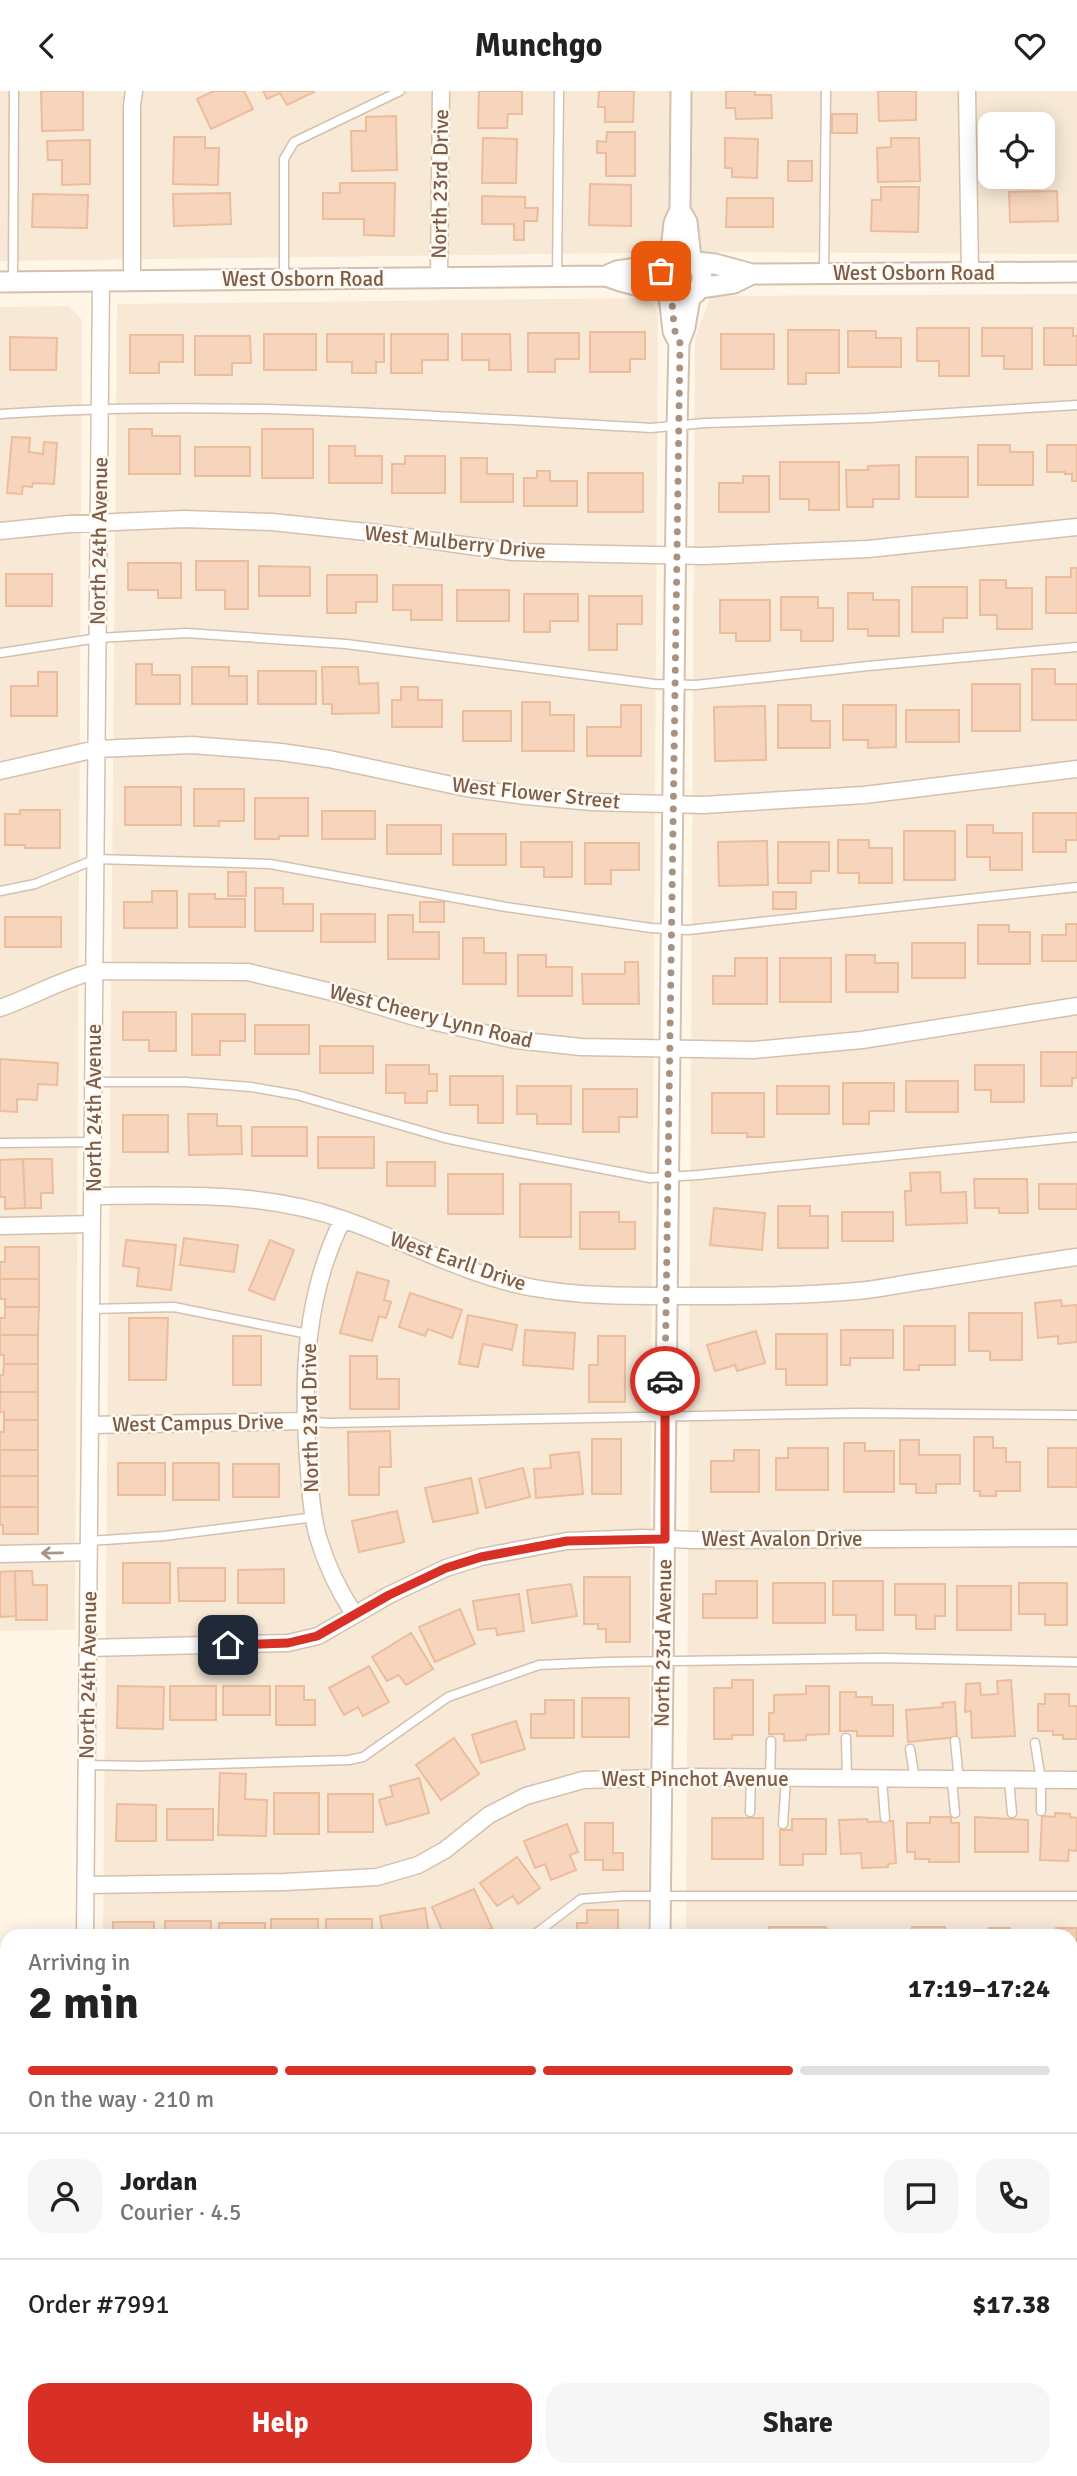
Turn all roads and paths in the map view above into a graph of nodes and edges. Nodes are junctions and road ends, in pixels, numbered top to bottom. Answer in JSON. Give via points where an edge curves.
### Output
{"nodes":[{"id":1,"x":14,"y":91,"type":"edge"},
{"id":2,"x":134,"y":91,"type":"edge"},
{"id":3,"x":400,"y":91,"type":"edge"},
{"id":4,"x":441,"y":91,"type":"edge"},
{"id":5,"x":559,"y":91,"type":"edge"},
{"id":6,"x":681,"y":91,"type":"edge"},
{"id":7,"x":825,"y":91,"type":"edge"},
{"id":8,"x":967,"y":91,"type":"edge"},
{"id":9,"x":680,"y":210,"type":"junction"},
{"id":10,"x":694,"y":260,"type":"junction"},
{"id":11,"x":667,"y":262,"type":"junction"},
{"id":12,"x":970,"y":272,"type":"junction"},
{"id":13,"x":1077,"y":272,"type":"edge"},
{"id":14,"x":752,"y":274,"type":"junction"},
{"id":15,"x":824,"y":274,"type":"junction"},
{"id":16,"x":606,"y":276,"type":"junction"},
{"id":17,"x":557,"y":277,"type":"junction"},
{"id":18,"x":439,"y":278,"type":"junction"},
{"id":19,"x":284,"y":279,"type":"junction"},
{"id":20,"x":101,"y":280,"type":"junction"},
{"id":21,"x":132,"y":280,"type":"junction"},
{"id":22,"x":7,"y":282,"type":"edge"},
{"id":23,"x":666,"y":292,"type":"junction"},
{"id":24,"x":695,"y":293,"type":"junction"},
{"id":25,"x":680,"y":343,"type":"junction"},
{"id":26,"x":1077,"y":405,"type":"edge"},
{"id":27,"x":100,"y":408,"type":"junction"},
{"id":28,"x":0,"y":414,"type":"edge"},
{"id":29,"x":677,"y":426,"type":"junction"},
{"id":30,"x":99,"y":523,"type":"junction"},
{"id":31,"x":1077,"y":527,"type":"edge"},
{"id":32,"x":0,"y":531,"type":"edge"},
{"id":33,"x":675,"y":557,"type":"junction"},
{"id":34,"x":98,"y":638,"type":"junction"},
{"id":35,"x":1077,"y":647,"type":"edge"},
{"id":36,"x":0,"y":653,"type":"edge"},
{"id":37,"x":674,"y":685,"type":"junction"},
{"id":38,"x":96,"y":749,"type":"junction"},
{"id":39,"x":1077,"y":769,"type":"edge"},
{"id":40,"x":0,"y":771,"type":"edge"},
{"id":41,"x":674,"y":805,"type":"junction"},
{"id":42,"x":96,"y":859,"type":"junction"},
{"id":43,"x":1077,"y":887,"type":"edge"},
{"id":44,"x":0,"y":891,"type":"edge"},
{"id":45,"x":671,"y":930,"type":"junction"},
{"id":46,"x":95,"y":971,"type":"junction"},
{"id":47,"x":1077,"y":1006,"type":"edge"},
{"id":48,"x":0,"y":1008,"type":"edge"},
{"id":49,"x":670,"y":1048,"type":"junction"},
{"id":50,"x":94,"y":1082,"type":"junction"},
{"id":51,"x":1077,"y":1137,"type":"edge"},
{"id":52,"x":93,"y":1142,"type":"junction"},
{"id":53,"x":0,"y":1143,"type":"edge"},
{"id":54,"x":668,"y":1177,"type":"junction"},
{"id":55,"x":93,"y":1196,"type":"junction"},
{"id":56,"x":344,"y":1219,"type":"junction"},
{"id":57,"x":92,"y":1224,"type":"junction"},
{"id":58,"x":0,"y":1226,"type":"edge"},
{"id":59,"x":1077,"y":1257,"type":"edge"},
{"id":60,"x":666,"y":1297,"type":"junction"},
{"id":61,"x":91,"y":1309,"type":"junction"},
{"id":62,"x":307,"y":1333,"type":"junction"},
{"id":63,"x":1077,"y":1415,"type":"edge"},
{"id":64,"x":665,"y":1416,"type":"junction"},
{"id":65,"x":306,"y":1421,"type":"junction"},
{"id":66,"x":90,"y":1425,"type":"junction"},
{"id":67,"x":314,"y":1517,"type":"junction"},
{"id":68,"x":1077,"y":1538,"type":"edge"},
{"id":69,"x":665,"y":1539,"type":"junction"},
{"id":70,"x":89,"y":1547,"type":"junction"},
{"id":71,"x":7,"y":1554,"type":"edge"},
{"id":72,"x":354,"y":1614,"type":"junction"},
{"id":73,"x":88,"y":1648,"type":"junction"},
{"id":74,"x":663,"y":1662,"type":"junction"},
{"id":75,"x":1077,"y":1662,"type":"edge"},
{"id":76,"x":846,"y":1738,"type":"dead end"},
{"id":77,"x":771,"y":1741,"type":"dead end"},
{"id":78,"x":955,"y":1741,"type":"dead end"},
{"id":79,"x":1035,"y":1743,"type":"dead end"},
{"id":80,"x":910,"y":1749,"type":"dead end"},
{"id":81,"x":87,"y":1765,"type":"junction"},
{"id":82,"x":661,"y":1777,"type":"junction"},
{"id":83,"x":751,"y":1778,"type":"junction"},
{"id":84,"x":778,"y":1778,"type":"junction"},
{"id":85,"x":847,"y":1779,"type":"junction"},
{"id":86,"x":882,"y":1780,"type":"junction"},
{"id":87,"x":915,"y":1780,"type":"junction"},
{"id":88,"x":955,"y":1780,"type":"junction"},
{"id":89,"x":1009,"y":1780,"type":"junction"},
{"id":90,"x":1041,"y":1780,"type":"junction"},
{"id":91,"x":1077,"y":1780,"type":"edge"},
{"id":92,"x":1041,"y":1811,"type":"dead end"},
{"id":93,"x":750,"y":1812,"type":"dead end"},
{"id":94,"x":955,"y":1813,"type":"dead end"},
{"id":95,"x":1012,"y":1813,"type":"dead end"},
{"id":96,"x":885,"y":1818,"type":"dead end"},
{"id":97,"x":783,"y":1823,"type":"dead end"},
{"id":98,"x":86,"y":1885,"type":"junction"},
{"id":99,"x":1077,"y":1896,"type":"edge"},
{"id":100,"x":660,"y":1897,"type":"junction"},
{"id":101,"x":85,"y":1929,"type":"edge"},
{"id":102,"x":542,"y":1929,"type":"edge"},
{"id":103,"x":660,"y":1929,"type":"edge"}],
"edges":[{"from":1,"to":22,"type":"lane"},
{"from":2,"to":21,"type":"street"},
{"from":3,"to":19,"type":"lane","via":[[294,142],[284,159]]},
{"from":4,"to":18,"type":"street","name":"North 23rd Drive"},
{"from":5,"to":17,"type":"lane"},
{"from":6,"to":9,"type":"street"},
{"from":7,"to":15,"type":"lane"},
{"from":8,"to":12,"type":"street"},
{"from":9,"to":10,"type":"street","via":[[687,222]]},
{"from":9,"to":11,"type":"street"},
{"from":10,"to":11,"type":"street","name":"West Osborn Road","via":[[684,256]]},
{"from":10,"to":14,"type":"street","name":"West Osborn Road"},
{"from":10,"to":24,"type":"street","via":[[703,275]]},
{"from":11,"to":16,"type":"street","name":"West Osborn Road"},
{"from":11,"to":23,"type":"street","via":[[660,278]]},
{"from":12,"to":13,"type":"street","name":"West Osborn Road"},
{"from":12,"to":15,"type":"street","name":"West Osborn Road"},
{"from":14,"to":15,"type":"street","name":"West Osborn Road"},
{"from":14,"to":24,"type":"street","name":"West Osborn Road"},
{"from":16,"to":17,"type":"street","name":"West Osborn Road"},
{"from":16,"to":23,"type":"street","name":"West Osborn Road"},
{"from":17,"to":18,"type":"street","name":"West Osborn Road"},
{"from":18,"to":19,"type":"street","name":"West Osborn Road"},
{"from":19,"to":21,"type":"street","name":"West Osborn Road"},
{"from":20,"to":21,"type":"street","name":"West Osborn Road"},
{"from":20,"to":22,"type":"street","name":"West Osborn Road"},
{"from":20,"to":27,"type":"street","name":"North 24th Avenue"},
{"from":23,"to":24,"type":"street","name":"West Osborn Road","via":[[683,299]]},
{"from":23,"to":25,"type":"street","name":"North 23rd Avenue","via":[[673,331]]},
{"from":24,"to":25,"type":"street","name":"North 23rd Avenue"},
{"from":25,"to":29,"type":"street","name":"North 23rd Avenue"},
{"from":26,"to":29,"type":"lane"},
{"from":27,"to":28,"type":"lane"},
{"from":27,"to":29,"type":"lane","via":[[298,409]]},
{"from":27,"to":30,"type":"street","name":"North 24th Avenue"},
{"from":29,"to":33,"type":"street","name":"North 23rd Avenue"},
{"from":30,"to":32,"type":"street","name":"West Mulberry Drive"},
{"from":30,"to":33,"type":"street","name":"West Mulberry Drive","via":[[184,519],[272,522],[512,552]]},
{"from":30,"to":34,"type":"street","name":"North 24th Avenue"},
{"from":31,"to":33,"type":"street","name":"West Mulberry Drive","via":[[868,549]]},
{"from":33,"to":37,"type":"street","name":"North 23rd Avenue"},
{"from":34,"to":36,"type":"lane"},
{"from":34,"to":37,"type":"lane","via":[[186,633],[346,644]]},
{"from":34,"to":38,"type":"street","name":"North 24th Avenue"},
{"from":35,"to":37,"type":"lane"},
{"from":37,"to":41,"type":"street","name":"North 23rd Avenue"},
{"from":38,"to":40,"type":"street","name":"West Flower Street"},
{"from":38,"to":41,"type":"street","name":"West Flower Street","via":[[192,745],[281,752],[514,795]]},
{"from":38,"to":42,"type":"street","name":"North 24th Avenue"},
{"from":39,"to":41,"type":"street","name":"West Flower Street","via":[[863,795]]},
{"from":41,"to":45,"type":"street","name":"North 23rd Avenue"},
{"from":42,"to":44,"type":"lane","via":[[35,884]]},
{"from":42,"to":45,"type":"lane","via":[[270,864],[506,907]]},
{"from":42,"to":46,"type":"street","name":"North 24th Avenue"},
{"from":43,"to":45,"type":"lane"},
{"from":45,"to":49,"type":"street","name":"North 23rd Avenue"},
{"from":46,"to":48,"type":"street","name":"West Cheery Lynn Road"},
{"from":46,"to":49,"type":"street","name":"West Cheery Lynn Road","via":[[248,972],[514,1040],[581,1047]]},
{"from":46,"to":50,"type":"street","name":"North 24th Avenue"},
{"from":47,"to":49,"type":"street","name":"West Cheery Lynn Road","via":[[862,1040],[754,1050]]},
{"from":49,"to":54,"type":"street","name":"North 23rd Avenue"},
{"from":50,"to":52,"type":"street","name":"North 24th Avenue"},
{"from":50,"to":54,"type":"lane","via":[[251,1087],[297,1095],[444,1138],[603,1170]]},
{"from":51,"to":54,"type":"lane"},
{"from":52,"to":53,"type":"lane"},
{"from":52,"to":55,"type":"street","name":"North 24th Avenue"},
{"from":54,"to":60,"type":"street","name":"North 23rd Avenue"},
{"from":55,"to":56,"type":"street","name":"West Earll Drive","via":[[237,1197]]},
{"from":55,"to":57,"type":"street","name":"North 24th Avenue"},
{"from":56,"to":60,"type":"street","name":"West Earll Drive","via":[[459,1266],[533,1287]]},
{"from":56,"to":62,"type":"street","name":"North 23rd Drive","via":[[317,1287]]},
{"from":57,"to":58,"type":"street"},
{"from":57,"to":61,"type":"street","name":"North 24th Avenue"},
{"from":59,"to":60,"type":"street","name":"West Earll Drive","via":[[859,1291]]},
{"from":60,"to":64,"type":"street","name":"North 23rd Avenue"},
{"from":61,"to":62,"type":"lane","via":[[174,1307]]},
{"from":61,"to":66,"type":"street","name":"North 24th Avenue"},
{"from":62,"to":65,"type":"street","name":"North 23rd Drive"},
{"from":63,"to":64,"type":"lane"},
{"from":64,"to":65,"type":"lane"},
{"from":64,"to":69,"type":"street","name":"North 23rd Avenue"},
{"from":65,"to":66,"type":"street","name":"West Campus Drive"},
{"from":65,"to":67,"type":"street","name":"North 23rd Drive"},
{"from":66,"to":70,"type":"street","name":"North 24th Avenue"},
{"from":67,"to":70,"type":"lane"},
{"from":67,"to":72,"type":"street","name":"North 23rd Drive","via":[[318,1537]]},
{"from":68,"to":69,"type":"street","name":"West Avalon Drive"},
{"from":69,"to":72,"type":"street","name":"West Avalon Drive","via":[[567,1541],[481,1557],[446,1568]]},
{"from":69,"to":74,"type":"street","name":"North 23rd Avenue"},
{"from":70,"to":71,"type":"street","one_way":true},
{"from":70,"to":73,"type":"street","name":"North 24th Avenue"},
{"from":72,"to":73,"type":"street","name":"West Avalon Drive","via":[[317,1636],[288,1643]]},
{"from":73,"to":81,"type":"street","name":"North 24th Avenue"},
{"from":74,"to":75,"type":"lane","via":[[881,1658]]},
{"from":74,"to":81,"type":"lane","via":[[539,1665],[448,1697],[363,1757],[349,1760]]},
{"from":74,"to":82,"type":"street","name":"North 23rd Avenue"},
{"from":76,"to":85,"type":"lane"},
{"from":77,"to":84,"type":"lane"},
{"from":78,"to":88,"type":"lane"},
{"from":79,"to":90,"type":"lane"},
{"from":80,"to":87,"type":"lane"},
{"from":81,"to":98,"type":"street","name":"North 24th Avenue"},
{"from":82,"to":83,"type":"street","name":"West Pinchot Avenue"},
{"from":82,"to":98,"type":"street","name":"West Pinchot Avenue","via":[[583,1780],[526,1796],[489,1815],[418,1865],[377,1877]]},
{"from":82,"to":100,"type":"street","name":"North 23rd Avenue"},
{"from":83,"to":84,"type":"street","name":"West Pinchot Avenue"},
{"from":83,"to":93,"type":"lane"},
{"from":84,"to":85,"type":"street","name":"West Pinchot Avenue"},
{"from":84,"to":97,"type":"lane"},
{"from":85,"to":86,"type":"street","name":"West Pinchot Avenue"},
{"from":86,"to":87,"type":"street","name":"West Pinchot Avenue"},
{"from":86,"to":96,"type":"lane"},
{"from":87,"to":88,"type":"street","name":"West Pinchot Avenue"},
{"from":88,"to":89,"type":"street","name":"West Pinchot Avenue"},
{"from":88,"to":94,"type":"lane"},
{"from":89,"to":90,"type":"street","name":"West Pinchot Avenue"},
{"from":89,"to":95,"type":"lane"},
{"from":90,"to":91,"type":"street","name":"West Pinchot Avenue"},
{"from":90,"to":92,"type":"lane"},
{"from":98,"to":101,"type":"street","name":"North 24th Avenue"},
{"from":99,"to":100,"type":"lane"},
{"from":100,"to":102,"type":"lane","via":[[581,1899]]},
{"from":100,"to":103,"type":"street","name":"North 23rd Avenue"}]}
